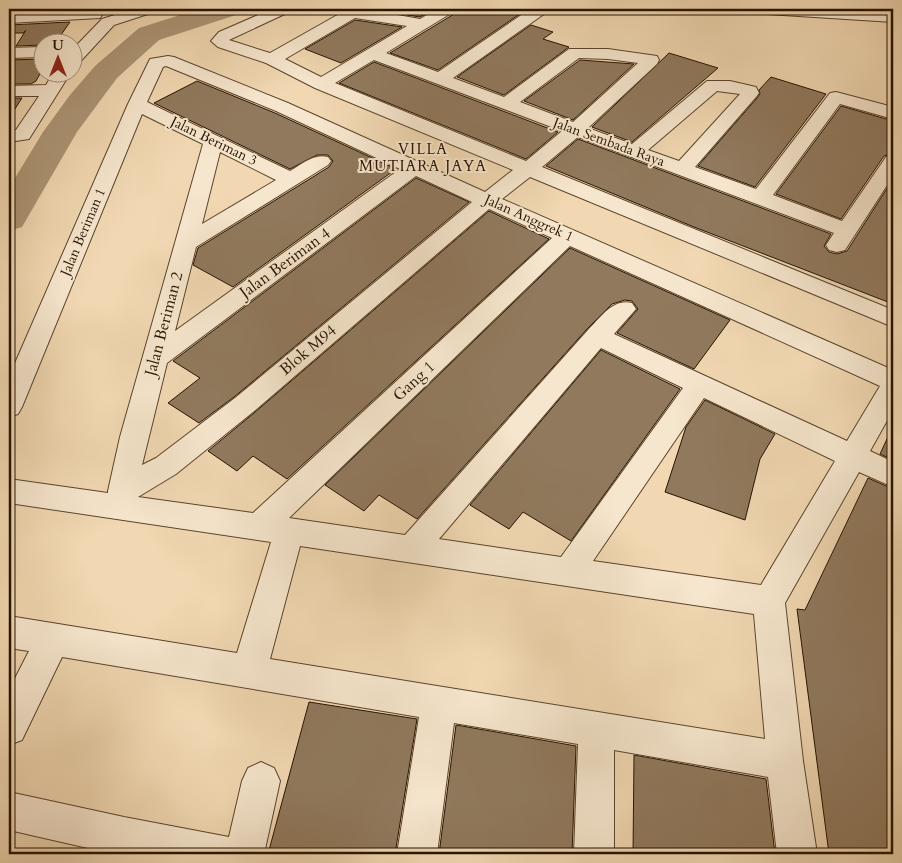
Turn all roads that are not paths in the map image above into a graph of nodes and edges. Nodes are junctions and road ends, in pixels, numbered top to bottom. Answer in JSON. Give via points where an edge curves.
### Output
{"nodes":[{"id":1,"x":284,"y":9,"type":"edge"},
{"id":2,"x":448,"y":9,"type":"edge"},
{"id":3,"x":538,"y":9,"type":"edge"},
{"id":4,"x":767,"y":9,"type":"edge"},
{"id":5,"x":139,"y":10,"type":"edge"},
{"id":6,"x":355,"y":11,"type":"edge"},
{"id":7,"x":89,"y":13,"type":"edge"},
{"id":8,"x":893,"y":17,"type":"edge"},
{"id":9,"x":9,"y":18,"type":"edge"},
{"id":10,"x":424,"y":24,"type":"junction"},
{"id":11,"x":82,"y":34,"type":"edge"},
{"id":12,"x":9,"y":52,"type":"edge"},
{"id":13,"x":32,"y":52,"type":"edge"},
{"id":14,"x":373,"y":54,"type":"junction"},
{"id":15,"x":272,"y":59,"type":"junction"},
{"id":16,"x":162,"y":60,"type":"joint"},
{"id":17,"x":440,"y":79,"type":"junction"},
{"id":18,"x":327,"y":81,"type":"junction"},
{"id":19,"x":56,"y":82,"type":"edge"},
{"id":20,"x":50,"y":90,"type":"junction"},
{"id":21,"x":9,"y":91,"type":"edge"},
{"id":22,"x":138,"y":104,"type":"junction"},
{"id":23,"x":506,"y":104,"type":"junction"},
{"id":24,"x":893,"y":113,"type":"edge"},
{"id":25,"x":576,"y":129,"type":"junction"},
{"id":26,"x":15,"y":136,"type":"edge"},
{"id":27,"x":213,"y":141,"type":"junction"},
{"id":28,"x":634,"y":152,"type":"junction"},
{"id":29,"x":321,"y":161,"type":"dead end"},
{"id":30,"x":414,"y":168,"type":"junction"},
{"id":31,"x":682,"y":169,"type":"junction"},
{"id":32,"x":527,"y":170,"type":"junction"},
{"id":33,"x":890,"y":170,"type":"edge"},
{"id":34,"x":290,"y":179,"type":"junction"},
{"id":35,"x":761,"y":197,"type":"junction"},
{"id":36,"x":487,"y":200,"type":"junction"},
{"id":37,"x":568,"y":235,"type":"junction"},
{"id":38,"x":185,"y":244,"type":"junction"},
{"id":39,"x":624,"y":309,"type":"dead end"},
{"id":40,"x":893,"y":319,"type":"edge"},
{"id":41,"x":597,"y":336,"type":"junction"},
{"id":42,"x":155,"y":358,"type":"junction"},
{"id":43,"x":893,"y":381,"type":"edge"},
{"id":44,"x":700,"y":384,"type":"junction"},
{"id":45,"x":893,"y":387,"type":"edge"},
{"id":46,"x":9,"y":407,"type":"edge"},
{"id":47,"x":853,"y":455,"type":"junction"},
{"id":48,"x":893,"y":475,"type":"edge"},
{"id":49,"x":9,"y":491,"type":"edge"},
{"id":50,"x":119,"y":499,"type":"junction"},
{"id":51,"x":274,"y":529,"type":"junction"},
{"id":52,"x":411,"y":550,"type":"junction"},
{"id":53,"x":568,"y":572,"type":"junction"},
{"id":54,"x":769,"y":601,"type":"junction"},
{"id":55,"x":9,"y":632,"type":"edge"},
{"id":56,"x":53,"y":639,"type":"junction"},
{"id":57,"x":249,"y":672,"type":"junction"},
{"id":58,"x":440,"y":704,"type":"junction"},
{"id":59,"x":9,"y":728,"type":"edge"},
{"id":60,"x":596,"y":730,"type":"junction"},
{"id":61,"x":785,"y":761,"type":"junction"},
{"id":62,"x":261,"y":781,"type":"dead end"},
{"id":63,"x":9,"y":811,"type":"edge"},
{"id":64,"x":121,"y":846,"type":"edge"},
{"id":65,"x":223,"y":854,"type":"edge"},
{"id":66,"x":244,"y":854,"type":"edge"},
{"id":67,"x":416,"y":854,"type":"edge"},
{"id":68,"x":594,"y":854,"type":"edge"},
{"id":69,"x":797,"y":854,"type":"edge"}],
"edges":[{"from":1,"to":15,"type":"street","via":[[219,40]]},
{"from":2,"to":10,"type":"street"},
{"from":3,"to":17,"type":"street"},
{"from":4,"to":8,"type":"street"},
{"from":5,"to":7,"type":"street"},
{"from":6,"to":10,"type":"street"},
{"from":6,"to":15,"type":"street"},
{"from":7,"to":9,"type":"street"},
{"from":7,"to":11,"type":"street"},
{"from":10,"to":14,"type":"street"},
{"from":12,"to":13,"type":"street"},
{"from":14,"to":17,"type":"street","name":"Jalan Sembada Raya"},
{"from":14,"to":18,"type":"street"},
{"from":15,"to":18,"type":"street"},
{"from":16,"to":22,"type":"street","name":"Jalan Beriman 1","via":[[156,63]]},
{"from":16,"to":30,"type":"street","name":"Jalan Anggrek 1","via":[[282,107]]},
{"from":17,"to":23,"type":"street","name":"Jalan Sembada Raya"},
{"from":18,"to":32,"type":"street"},
{"from":19,"to":20,"type":"street"},
{"from":20,"to":21,"type":"street"},
{"from":20,"to":26,"type":"street"},
{"from":22,"to":27,"type":"street","name":"Jalan Beriman 3"},
{"from":22,"to":46,"type":"street","name":"Jalan Beriman 1"},
{"from":23,"to":25,"type":"street","name":"Jalan Sembada Raya"},
{"from":23,"to":25,"type":"street","name":"Blok M94","via":[[572,53],[649,59],[651,62]]},
{"from":24,"to":35,"type":"street","via":[[836,97]]},
{"from":25,"to":28,"type":"street","name":"Jalan Sembada Raya"},
{"from":25,"to":32,"type":"street","name":"Blok M94"},
{"from":27,"to":34,"type":"street","name":"Jalan Beriman 3"},
{"from":27,"to":38,"type":"street","name":"Jalan Beriman 2"},
{"from":28,"to":31,"type":"street","name":"Jalan Sembada Raya"},
{"from":28,"to":31,"type":"street","via":[[714,85],[750,91]]},
{"from":29,"to":34,"type":"street"},
{"from":30,"to":36,"type":"street","name":"Jalan Anggrek 1"},
{"from":30,"to":42,"type":"street","name":"Jalan Beriman 4"},
{"from":31,"to":35,"type":"street","name":"Jalan Sembada Raya"},
{"from":32,"to":36,"type":"street","name":"Blok M94"},
{"from":32,"to":40,"type":"street"},
{"from":33,"to":35,"type":"street","name":"Jalan Sembada Raya","via":[[842,238]]},
{"from":34,"to":38,"type":"street"},
{"from":36,"to":37,"type":"street","name":"Jalan Anggrek 1"},
{"from":36,"to":50,"type":"street","name":"Blok M94","via":[[244,405]]},
{"from":37,"to":43,"type":"street","name":"Jalan Anggrek 1"},
{"from":37,"to":51,"type":"street","name":"Gang 1"},
{"from":38,"to":42,"type":"street","name":"Jalan Beriman 2"},
{"from":39,"to":41,"type":"street"},
{"from":41,"to":44,"type":"street"},
{"from":41,"to":52,"type":"street"},
{"from":42,"to":50,"type":"street","name":"Jalan Beriman 2"},
{"from":44,"to":47,"type":"street"},
{"from":44,"to":53,"type":"street"},
{"from":45,"to":47,"type":"street"},
{"from":47,"to":48,"type":"street"},
{"from":47,"to":54,"type":"street"},
{"from":49,"to":50,"type":"street"},
{"from":50,"to":51,"type":"street"},
{"from":51,"to":52,"type":"street"},
{"from":51,"to":57,"type":"street"},
{"from":52,"to":53,"type":"street"},
{"from":53,"to":54,"type":"street"},
{"from":54,"to":61,"type":"street"},
{"from":55,"to":56,"type":"street"},
{"from":56,"to":57,"type":"street"},
{"from":56,"to":59,"type":"street"},
{"from":57,"to":58,"type":"street"},
{"from":58,"to":60,"type":"street"},
{"from":58,"to":67,"type":"street"},
{"from":60,"to":61,"type":"street"},
{"from":60,"to":68,"type":"street"},
{"from":61,"to":69,"type":"street"},
{"from":62,"to":66,"type":"street"},
{"from":63,"to":64,"type":"street"},
{"from":64,"to":65,"type":"street"}]}
